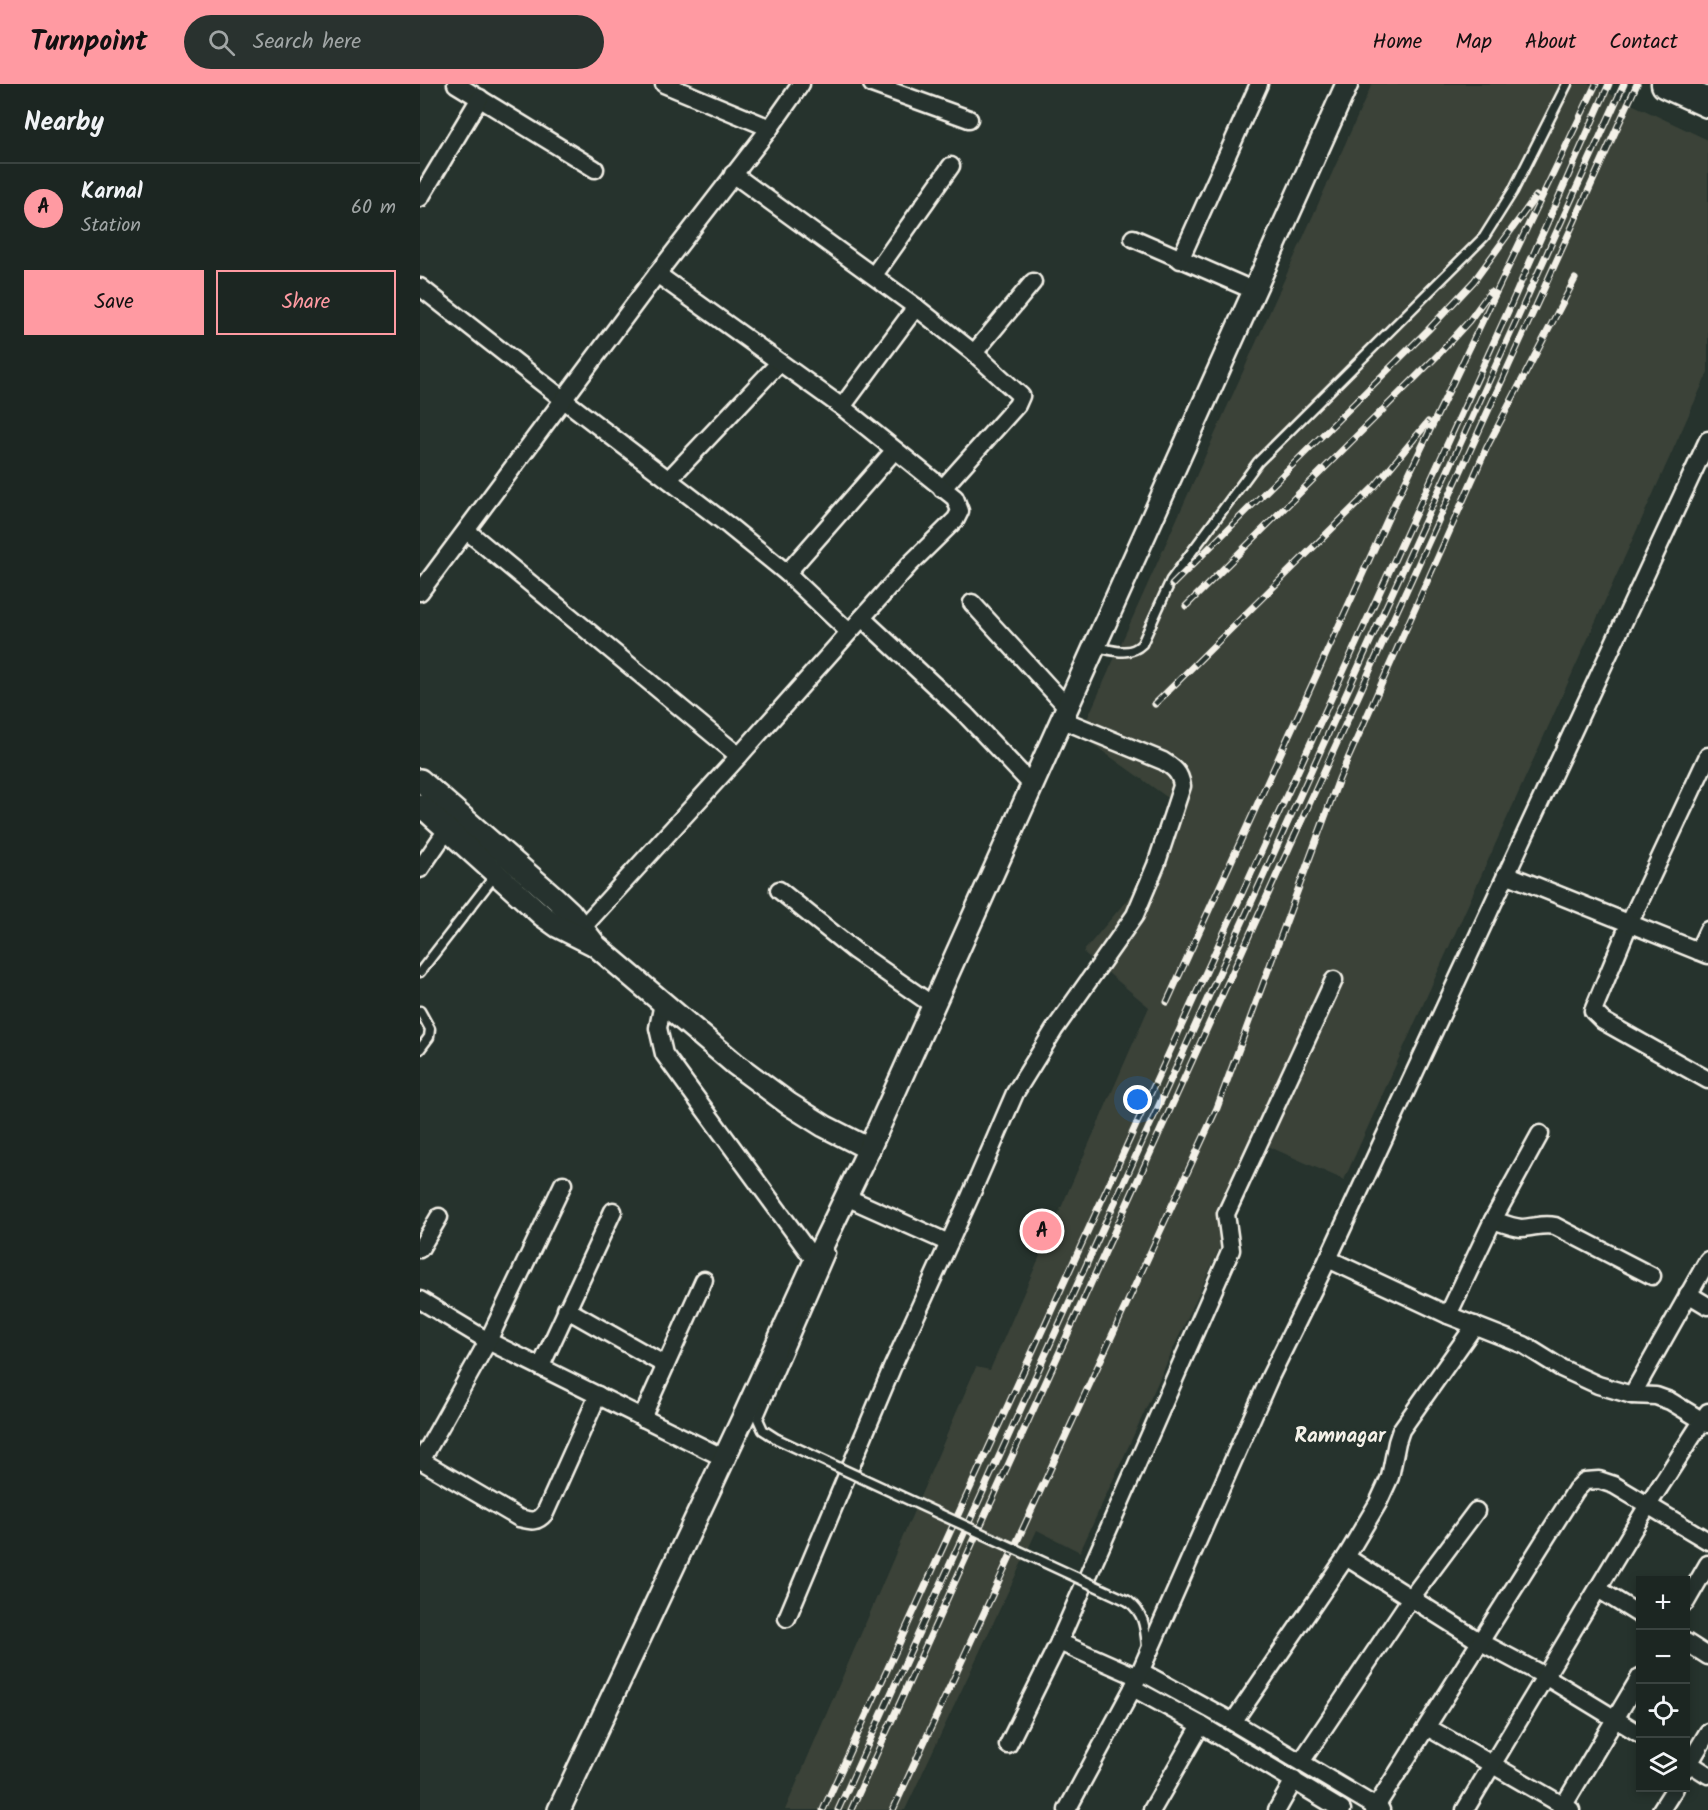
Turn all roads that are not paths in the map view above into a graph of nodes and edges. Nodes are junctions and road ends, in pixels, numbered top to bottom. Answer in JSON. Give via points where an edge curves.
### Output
{"nodes":[{"id":1,"x":456,"y":84,"type":"edge"},
{"id":2,"x":664,"y":84,"type":"edge"},
{"id":3,"x":801,"y":84,"type":"edge"},
{"id":4,"x":872,"y":84,"type":"edge"},
{"id":5,"x":1259,"y":84,"type":"edge"},
{"id":6,"x":1347,"y":84,"type":"edge"},
{"id":7,"x":1567,"y":84,"type":"edge"},
{"id":8,"x":1666,"y":84,"type":"edge"},
{"id":9,"x":480,"y":98,"type":"junction"},
{"id":10,"x":1708,"y":103,"type":"edge"},
{"id":11,"x":969,"y":119,"type":"dead end"},
{"id":12,"x":770,"y":128,"type":"junction"},
{"id":13,"x":951,"y":165,"type":"dead end"},
{"id":14,"x":595,"y":169,"type":"dead end"},
{"id":15,"x":734,"y":174,"type":"junction"},
{"id":16,"x":420,"y":198,"type":"edge"},
{"id":17,"x":1133,"y":238,"type":"dead end"},
{"id":18,"x":1180,"y":260,"type":"junction"},
{"id":19,"x":657,"y":274,"type":"junction"},
{"id":20,"x":874,"y":275,"type":"junction"},
{"id":21,"x":1033,"y":282,"type":"dead end"},
{"id":22,"x":420,"y":287,"type":"edge"},
{"id":23,"x":1255,"y":291,"type":"junction"},
{"id":24,"x":916,"y":307,"type":"junction"},
{"id":25,"x":974,"y":353,"type":"junction"},
{"id":26,"x":779,"y":363,"type":"junction"},
{"id":27,"x":564,"y":400,"type":"junction"},
{"id":28,"x":842,"y":407,"type":"junction"},
{"id":29,"x":1708,"y":440,"type":"edge"},
{"id":30,"x":894,"y":451,"type":"junction"},
{"id":31,"x":669,"y":479,"type":"junction"},
{"id":32,"x":942,"y":489,"type":"junction"},
{"id":33,"x":467,"y":531,"type":"junction"},
{"id":34,"x":787,"y":573,"type":"junction"},
{"id":35,"x":420,"y":592,"type":"edge"},
{"id":36,"x":972,"y":603,"type":"dead end"},
{"id":37,"x":862,"y":618,"type":"junction"},
{"id":38,"x":849,"y":632,"type":"junction"},
{"id":39,"x":1096,"y":646,"type":"junction"},
{"id":40,"x":1065,"y":714,"type":"junction"},
{"id":41,"x":739,"y":756,"type":"junction"},
{"id":42,"x":1708,"y":756,"type":"edge"},
{"id":43,"x":420,"y":780,"type":"edge"},
{"id":44,"x":1033,"y":786,"type":"junction"},
{"id":45,"x":420,"y":806,"type":"edge"},
{"id":46,"x":452,"y":822,"type":"junction"},
{"id":47,"x":420,"y":869,"type":"edge"},
{"id":48,"x":496,"y":873,"type":"junction"},
{"id":49,"x":1506,"y":874,"type":"junction"},
{"id":50,"x":779,"y":890,"type":"dead end"},
{"id":51,"x":1629,"y":924,"type":"junction"},
{"id":52,"x":582,"y":928,"type":"junction"},
{"id":53,"x":1708,"y":930,"type":"edge"},
{"id":54,"x":596,"y":946,"type":"junction"},
{"id":55,"x":1703,"y":953,"type":"edge"},
{"id":56,"x":420,"y":972,"type":"edge"},
{"id":57,"x":1334,"y":980,"type":"dead end"},
{"id":58,"x":663,"y":1003,"type":"junction"},
{"id":59,"x":934,"y":1006,"type":"junction"},
{"id":60,"x":420,"y":1011,"type":"edge"},
{"id":61,"x":420,"y":1049,"type":"edge"},
{"id":62,"x":1708,"y":1080,"type":"edge"},
{"id":63,"x":1540,"y":1134,"type":"dead end"},
{"id":64,"x":869,"y":1149,"type":"junction"},
{"id":65,"x":563,"y":1184,"type":"dead end"},
{"id":66,"x":843,"y":1204,"type":"junction"},
{"id":67,"x":613,"y":1211,"type":"dead end"},
{"id":68,"x":439,"y":1217,"type":"dead end"},
{"id":69,"x":1493,"y":1220,"type":"junction"},
{"id":70,"x":949,"y":1243,"type":"junction"},
{"id":71,"x":420,"y":1249,"type":"edge"},
{"id":72,"x":1328,"y":1259,"type":"junction"},
{"id":73,"x":1708,"y":1260,"type":"edge"},
{"id":74,"x":815,"y":1261,"type":"junction"},
{"id":75,"x":1652,"y":1276,"type":"dead end"},
{"id":76,"x":704,"y":1280,"type":"dead end"},
{"id":77,"x":1688,"y":1294,"type":"junction"},
{"id":78,"x":420,"y":1300,"type":"edge"},
{"id":79,"x":1708,"y":1306,"type":"edge"},
{"id":80,"x":566,"y":1310,"type":"junction"},
{"id":81,"x":1448,"y":1315,"type":"junction"},
{"id":82,"x":1475,"y":1325,"type":"junction"},
{"id":83,"x":488,"y":1341,"type":"junction"},
{"id":84,"x":665,"y":1365,"type":"junction"},
{"id":85,"x":540,"y":1366,"type":"junction"},
{"id":86,"x":598,"y":1395,"type":"junction"},
{"id":87,"x":1632,"y":1395,"type":"junction"},
{"id":88,"x":642,"y":1419,"type":"junction"},
{"id":89,"x":1706,"y":1419,"type":"edge"},
{"id":90,"x":724,"y":1458,"type":"junction"},
{"id":91,"x":421,"y":1460,"type":"edge"},
{"id":92,"x":1648,"y":1505,"type":"junction"},
{"id":93,"x":1476,"y":1511,"type":"dead end"},
{"id":94,"x":1708,"y":1541,"type":"edge"},
{"id":95,"x":1346,"y":1557,"type":"junction"},
{"id":96,"x":1708,"y":1564,"type":"edge"},
{"id":97,"x":1598,"y":1589,"type":"junction"},
{"id":98,"x":1690,"y":1595,"type":"edge"},
{"id":99,"x":1411,"y":1598,"type":"junction"},
{"id":100,"x":1636,"y":1612,"type":"edge"},
{"id":101,"x":787,"y":1618,"type":"dead end"},
{"id":102,"x":1479,"y":1641,"type":"junction"},
{"id":103,"x":1059,"y":1642,"type":"junction"},
{"id":104,"x":1690,"y":1645,"type":"edge"},
{"id":105,"x":1148,"y":1653,"type":"junction"},
{"id":106,"x":1708,"y":1656,"type":"edge"},
{"id":107,"x":1545,"y":1676,"type":"junction"},
{"id":108,"x":1137,"y":1678,"type":"junction"},
{"id":109,"x":1637,"y":1684,"type":"edge"},
{"id":110,"x":1615,"y":1719,"type":"junction"},
{"id":111,"x":1233,"y":1722,"type":"junction"},
{"id":112,"x":1201,"y":1725,"type":"junction"},
{"id":113,"x":1427,"y":1727,"type":"junction"},
{"id":114,"x":1636,"y":1731,"type":"edge"},
{"id":115,"x":1708,"y":1732,"type":"edge"},
{"id":116,"x":1008,"y":1745,"type":"dead end"},
{"id":117,"x":1690,"y":1760,"type":"edge"},
{"id":118,"x":1301,"y":1762,"type":"junction"},
{"id":119,"x":1493,"y":1763,"type":"junction"},
{"id":120,"x":1690,"y":1766,"type":"edge"},
{"id":121,"x":1708,"y":1775,"type":"edge"},
{"id":122,"x":1294,"y":1780,"type":"junction"},
{"id":123,"x":1672,"y":1792,"type":"edge"},
{"id":124,"x":1565,"y":1808,"type":"edge"},
{"id":125,"x":1377,"y":1809,"type":"edge"},
{"id":126,"x":560,"y":1810,"type":"edge"},
{"id":127,"x":1067,"y":1810,"type":"edge"},
{"id":128,"x":1152,"y":1810,"type":"edge"},
{"id":129,"x":1277,"y":1810,"type":"edge"},
{"id":130,"x":1342,"y":1810,"type":"edge"},
{"id":131,"x":1465,"y":1810,"type":"edge"},
{"id":132,"x":1661,"y":1810,"type":"edge"}],
"edges":[{"from":1,"to":9,"type":"street"},
{"from":2,"to":12,"type":"street"},
{"from":3,"to":12,"type":"street"},
{"from":4,"to":11,"type":"street"},
{"from":5,"to":18,"type":"street"},
{"from":6,"to":23,"type":"street"},
{"from":7,"to":39,"type":"lane","via":[[1513,191],[1484,237],[1258,462],[1171,580],[1142,644],[1121,652]]},
{"from":8,"to":10,"type":"highway"},
{"from":9,"to":14,"type":"street"},
{"from":9,"to":16,"type":"street"},
{"from":12,"to":15,"type":"street"},
{"from":13,"to":20,"type":"street"},
{"from":15,"to":19,"type":"street"},
{"from":15,"to":20,"type":"street"},
{"from":17,"to":18,"type":"street"},
{"from":18,"to":23,"type":"street"},
{"from":19,"to":26,"type":"street"},
{"from":19,"to":27,"type":"street"},
{"from":20,"to":24,"type":"street"},
{"from":21,"to":25,"type":"street"},
{"from":22,"to":27,"type":"street"},
{"from":23,"to":39,"type":"street"},
{"from":24,"to":25,"type":"street"},
{"from":24,"to":28,"type":"street"},
{"from":25,"to":32,"type":"street","via":[[1021,396]]},
{"from":26,"to":28,"type":"street"},
{"from":26,"to":31,"type":"street"},
{"from":27,"to":31,"type":"street"},
{"from":27,"to":33,"type":"street"},
{"from":28,"to":30,"type":"street"},
{"from":29,"to":49,"type":"street"},
{"from":30,"to":32,"type":"street"},
{"from":30,"to":34,"type":"street"},
{"from":31,"to":34,"type":"street"},
{"from":32,"to":37,"type":"street","via":[[959,504],[956,519]]},
{"from":33,"to":35,"type":"street"},
{"from":33,"to":41,"type":"street"},
{"from":34,"to":38,"type":"street"},
{"from":36,"to":40,"type":"street"},
{"from":37,"to":38,"type":"street"},
{"from":37,"to":44,"type":"street","via":[[965,714]]},
{"from":38,"to":41,"type":"street"},
{"from":39,"to":40,"type":"street"},
{"from":40,"to":44,"type":"street"},
{"from":40,"to":70,"type":"street","via":[[1176,769],[1182,786],[1135,915],[1030,1065]]},
{"from":41,"to":52,"type":"street"},
{"from":42,"to":51,"type":"street"},
{"from":43,"to":46,"type":"street"},
{"from":44,"to":59,"type":"street"},
{"from":45,"to":46,"type":"street"},
{"from":46,"to":47,"type":"street"},
{"from":46,"to":48,"type":"street"},
{"from":46,"to":52,"type":"street","via":[[554,897]]},
{"from":48,"to":54,"type":"street","via":[[556,926]]},
{"from":48,"to":56,"type":"lane"},
{"from":49,"to":51,"type":"street"},
{"from":49,"to":72,"type":"street"},
{"from":50,"to":59,"type":"street","via":[[855,951]]},
{"from":51,"to":55,"type":"street"},
{"from":51,"to":62,"type":"street","via":[[1593,1011],[1603,1021]]},
{"from":52,"to":54,"type":"street"},
{"from":53,"to":55,"type":"street"},
{"from":54,"to":58,"type":"street"},
{"from":57,"to":103,"type":"street","via":[[1226,1214],[1231,1250]]},
{"from":58,"to":64,"type":"street","via":[[789,1104]]},
{"from":58,"to":74,"type":"street","via":[[658,1028],[664,1054]]},
{"from":59,"to":64,"type":"street"},
{"from":60,"to":61,"type":"lane","via":[[430,1029]]},
{"from":63,"to":69,"type":"street"},
{"from":64,"to":66,"type":"street"},
{"from":65,"to":83,"type":"street"},
{"from":66,"to":70,"type":"street"},
{"from":66,"to":74,"type":"street"},
{"from":66,"to":105,"type":"lane","bridge":true,"via":[[844,1220],[758,1419],[763,1430],[1128,1600],[1145,1624]]},
{"from":67,"to":80,"type":"street"},
{"from":68,"to":71,"type":"street"},
{"from":69,"to":75,"type":"street","via":[[1524,1228],[1554,1226]]},
{"from":69,"to":81,"type":"street"},
{"from":70,"to":101,"type":"street"},
{"from":72,"to":81,"type":"street"},
{"from":72,"to":105,"type":"street","via":[[1270,1377]]},
{"from":73,"to":77,"type":"street"},
{"from":74,"to":90,"type":"street"},
{"from":76,"to":84,"type":"street"},
{"from":77,"to":79,"type":"street"},
{"from":77,"to":87,"type":"street"},
{"from":78,"to":83,"type":"street"},
{"from":80,"to":84,"type":"street"},
{"from":80,"to":85,"type":"street"},
{"from":81,"to":82,"type":"street"},
{"from":82,"to":87,"type":"street","via":[[1524,1345],[1579,1377]]},
{"from":82,"to":95,"type":"street","via":[[1401,1430],[1390,1477]]},
{"from":83,"to":85,"type":"street"},
{"from":83,"to":91,"type":"street"},
{"from":84,"to":88,"type":"street"},
{"from":85,"to":86,"type":"street"},
{"from":86,"to":88,"type":"street"},
{"from":86,"to":91,"type":"street","via":[[539,1519],[519,1518]]},
{"from":87,"to":89,"type":"street","via":[[1656,1396]]},
{"from":88,"to":90,"type":"street"},
{"from":89,"to":92,"type":"street"},
{"from":90,"to":126,"type":"street"},
{"from":92,"to":94,"type":"street"},
{"from":92,"to":97,"type":"street"},
{"from":92,"to":102,"type":"street","via":[[1614,1485],[1585,1481]]},
{"from":93,"to":99,"type":"street"},
{"from":95,"to":99,"type":"street"},
{"from":95,"to":111,"type":"street"},
{"from":96,"to":98,"type":"street"},
{"from":97,"to":100,"type":"street"},
{"from":97,"to":107,"type":"street"},
{"from":99,"to":102,"type":"street"},
{"from":99,"to":118,"type":"street"},
{"from":102,"to":107,"type":"street"},
{"from":102,"to":113,"type":"street"},
{"from":103,"to":108,"type":"street"},
{"from":103,"to":116,"type":"street"},
{"from":104,"to":106,"type":"street"},
{"from":105,"to":108,"type":"street"},
{"from":107,"to":110,"type":"street"},
{"from":107,"to":119,"type":"street"},
{"from":108,"to":111,"type":"street"},
{"from":108,"to":112,"type":"street"},
{"from":108,"to":127,"type":"street"},
{"from":109,"to":110,"type":"street"},
{"from":110,"to":114,"type":"street"},
{"from":110,"to":124,"type":"street"},
{"from":111,"to":118,"type":"street"},
{"from":112,"to":122,"type":"street"},
{"from":112,"to":128,"type":"street"},
{"from":113,"to":119,"type":"street"},
{"from":113,"to":125,"type":"street"},
{"from":115,"to":117,"type":"street"},
{"from":118,"to":125,"type":"street"},
{"from":119,"to":124,"type":"street"},
{"from":119,"to":131,"type":"street"},
{"from":120,"to":121,"type":"street"},
{"from":122,"to":129,"type":"street"},
{"from":122,"to":130,"type":"street"},
{"from":123,"to":132,"type":"street"}]}
